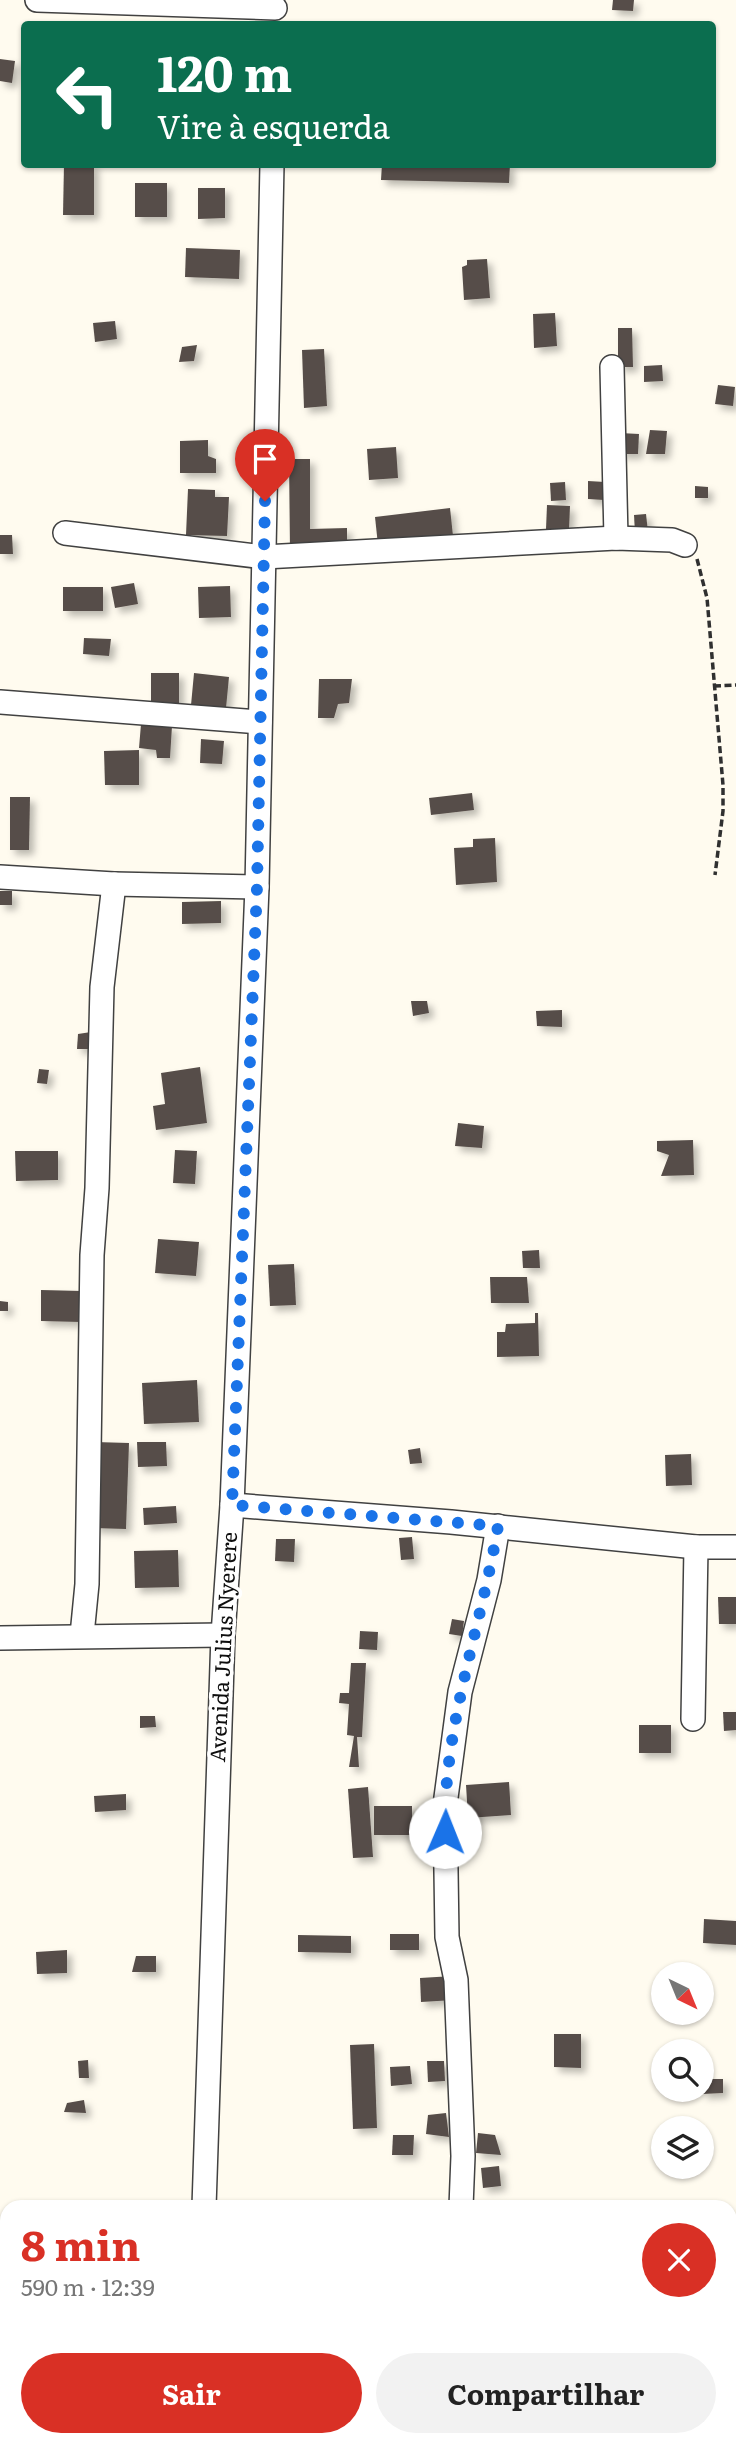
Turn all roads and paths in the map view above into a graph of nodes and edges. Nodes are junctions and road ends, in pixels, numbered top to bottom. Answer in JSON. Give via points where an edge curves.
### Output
{"nodes":[{"id":1,"x":37,"y":0,"type":"edge"},
{"id":2,"x":275,"y":11,"type":"edge"},
{"id":3,"x":272,"y":168,"type":"edge"},
{"id":4,"x":612,"y":367,"type":"dead end"},
{"id":5,"x":65,"y":533,"type":"dead end"},
{"id":6,"x":616,"y":538,"type":"junction"},
{"id":7,"x":685,"y":545,"type":"joint"},
{"id":8,"x":264,"y":557,"type":"junction"},
{"id":9,"x":736,"y":685,"type":"edge"},
{"id":10,"x":714,"y":686,"type":"junction"},
{"id":11,"x":0,"y":702,"type":"edge"},
{"id":12,"x":260,"y":722,"type":"junction"},
{"id":13,"x":715,"y":875,"type":"dead end"},
{"id":14,"x":0,"y":877,"type":"edge"},
{"id":15,"x":114,"y":884,"type":"junction"},
{"id":16,"x":257,"y":887,"type":"junction"},
{"id":17,"x":232,"y":1505,"type":"junction"},
{"id":18,"x":498,"y":1526,"type":"junction"},
{"id":19,"x":736,"y":1546,"type":"edge"},
{"id":20,"x":696,"y":1547,"type":"junction"},
{"id":21,"x":82,"y":1635,"type":"junction"},
{"id":22,"x":223,"y":1635,"type":"junction"},
{"id":23,"x":0,"y":1638,"type":"edge"},
{"id":24,"x":693,"y":1719,"type":"dead end"},
{"id":25,"x":204,"y":2200,"type":"edge"},
{"id":26,"x":461,"y":2200,"type":"edge"}],
"edges":[{"from":1,"to":2,"type":"street"},
{"from":3,"to":8,"type":"street","name":"Avenida Julius Nyerere"},
{"from":4,"to":6,"type":"street"},
{"from":5,"to":8,"type":"street"},
{"from":6,"to":7,"type":"street","via":[[672,540]]},
{"from":6,"to":8,"type":"street"},
{"from":7,"to":10,"type":"path","via":[[696,556],[707,598]]},
{"from":8,"to":12,"type":"street","name":"Avenida Julius Nyerere"},
{"from":9,"to":10,"type":"path"},
{"from":10,"to":13,"type":"path","via":[[723,798]]},
{"from":11,"to":12,"type":"street"},
{"from":12,"to":16,"type":"street","name":"Avenida Julius Nyerere"},
{"from":14,"to":15,"type":"street"},
{"from":15,"to":16,"type":"street"},
{"from":15,"to":21,"type":"street","via":[[102,987]]},
{"from":16,"to":17,"type":"street","name":"Avenida Julius Nyerere"},
{"from":17,"to":18,"type":"street"},
{"from":17,"to":22,"type":"street","name":"Avenida Julius Nyerere"},
{"from":18,"to":20,"type":"street"},
{"from":18,"to":26,"type":"street","via":[[460,1692],[444,1805],[447,1937],[456,1980]]},
{"from":19,"to":20,"type":"street"},
{"from":20,"to":24,"type":"street"},
{"from":21,"to":22,"type":"street"},
{"from":21,"to":23,"type":"street"},
{"from":22,"to":25,"type":"street","name":"Avenida Julius Nyerere"}]}
